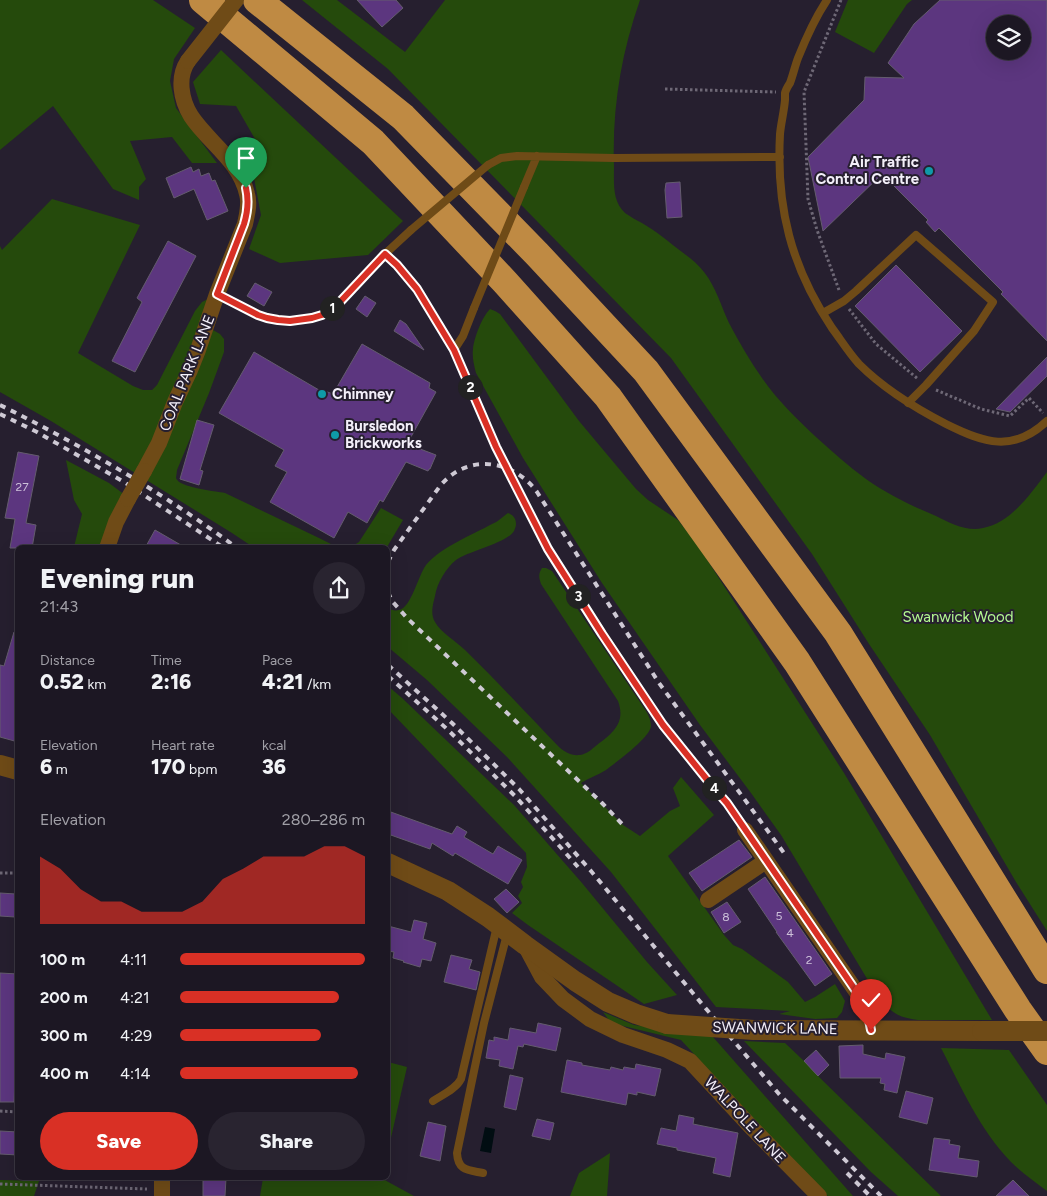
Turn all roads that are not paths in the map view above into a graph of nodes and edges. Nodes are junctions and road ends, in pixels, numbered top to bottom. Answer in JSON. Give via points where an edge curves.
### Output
{"nodes":[{"id":1,"x":203,"y":0,"type":"edge"},
{"id":2,"x":236,"y":0,"type":"edge"},
{"id":3,"x":257,"y":0,"type":"edge"},
{"id":4,"x":827,"y":0,"type":"edge"},
{"id":5,"x":537,"y":156,"type":"junction"},
{"id":6,"x":780,"y":157,"type":"junction"},
{"id":7,"x":385,"y":254,"type":"junction"},
{"id":8,"x":217,"y":294,"type":"junction"},
{"id":9,"x":823,"y":313,"type":"junction"},
{"id":10,"x":454,"y":350,"type":"junction"},
{"id":11,"x":908,"y":402,"type":"junction"},
{"id":12,"x":1047,"y":421,"type":"edge"},
{"id":13,"x":108,"y":545,"type":"edge"},
{"id":14,"x":0,"y":765,"type":"edge"},
{"id":15,"x":15,"y":769,"type":"edge"},
{"id":16,"x":745,"y":830,"type":"joint"},
{"id":17,"x":766,"y":861,"type":"junction"},
{"id":18,"x":390,"y":864,"type":"edge"},
{"id":19,"x":708,"y":900,"type":"dead end"},
{"id":20,"x":503,"y":928,"type":"junction"},
{"id":21,"x":525,"y":945,"type":"junction"},
{"id":22,"x":1047,"y":970,"type":"edge"},
{"id":23,"x":871,"y":1030,"type":"junction"},
{"id":24,"x":1047,"y":1032,"type":"edge"},
{"id":25,"x":667,"y":1050,"type":"joint"},
{"id":26,"x":1047,"y":1051,"type":"edge"},
{"id":27,"x":432,"y":1101,"type":"dead end"},
{"id":28,"x":483,"y":1174,"type":"dead end"},
{"id":29,"x":819,"y":1196,"type":"edge"}],
"edges":[{"from":1,"to":26,"type":"highway","via":[[373,142],[608,397],[796,662]]},
{"from":2,"to":8,"type":"street","name":"COAL PARK LANE","bridge":true,"via":[[188,61],[181,81],[191,116],[228,158],[248,195],[248,212]]},
{"from":3,"to":22,"type":"highway","via":[[403,117],[646,370],[838,633]]},
{"from":4,"to":6,"type":"lane","via":[[809,33],[785,92]]},
{"from":5,"to":6,"type":"lane"},
{"from":5,"to":7,"type":"lane","bridge":true,"via":[[501,158],[488,165]]},
{"from":5,"to":10,"type":"lane","bridge":true,"via":[[463,336]]},
{"from":6,"to":9,"type":"lane","via":[[781,195],[790,242],[806,284]]},
{"from":7,"to":8,"type":"lane","via":[[339,303],[312,318],[290,321],[267,318]]},
{"from":7,"to":10,"type":"lane","via":[[417,289]]},
{"from":8,"to":13,"type":"street","name":"COAL PARK LANE","bridge":true,"via":[[193,363],[159,443],[116,522]]},
{"from":9,"to":11,"type":"lane","via":[[858,362]]},
{"from":9,"to":11,"type":"lane","via":[[856,291],[916,235],[993,302],[974,331]]},
{"from":10,"to":16,"type":"lane","via":[[496,447],[548,549],[663,725]]},
{"from":11,"to":12,"type":"lane","via":[[957,429],[1000,442],[1030,434]]},
{"from":14,"to":15,"type":"street"},
{"from":16,"to":17,"type":"street"},
{"from":17,"to":19,"type":"street"},
{"from":17,"to":23,"type":"street","via":[[858,994]]},
{"from":18,"to":20,"type":"street","name":"SWANWICK LANE","via":[[448,891]]},
{"from":20,"to":21,"type":"street","name":"SWANWICK LANE"},
{"from":20,"to":27,"type":"lane","via":[[461,1079]]},
{"from":20,"to":28,"type":"lane","via":[[457,1153],[461,1167]]},
{"from":21,"to":23,"type":"street","name":"SWANWICK LANE","bridge":true,"via":[[608,1002],[667,1024],[754,1030]]},
{"from":21,"to":25,"type":"street","name":"SWANWICK LANE","via":[[542,977],[563,999],[590,1019],[623,1035]]},
{"from":23,"to":24,"type":"street","name":"SWANWICK LANE","bridge":true},
{"from":25,"to":29,"type":"street","name":"WALPOLE LANE","via":[[690,1061]]}]}
